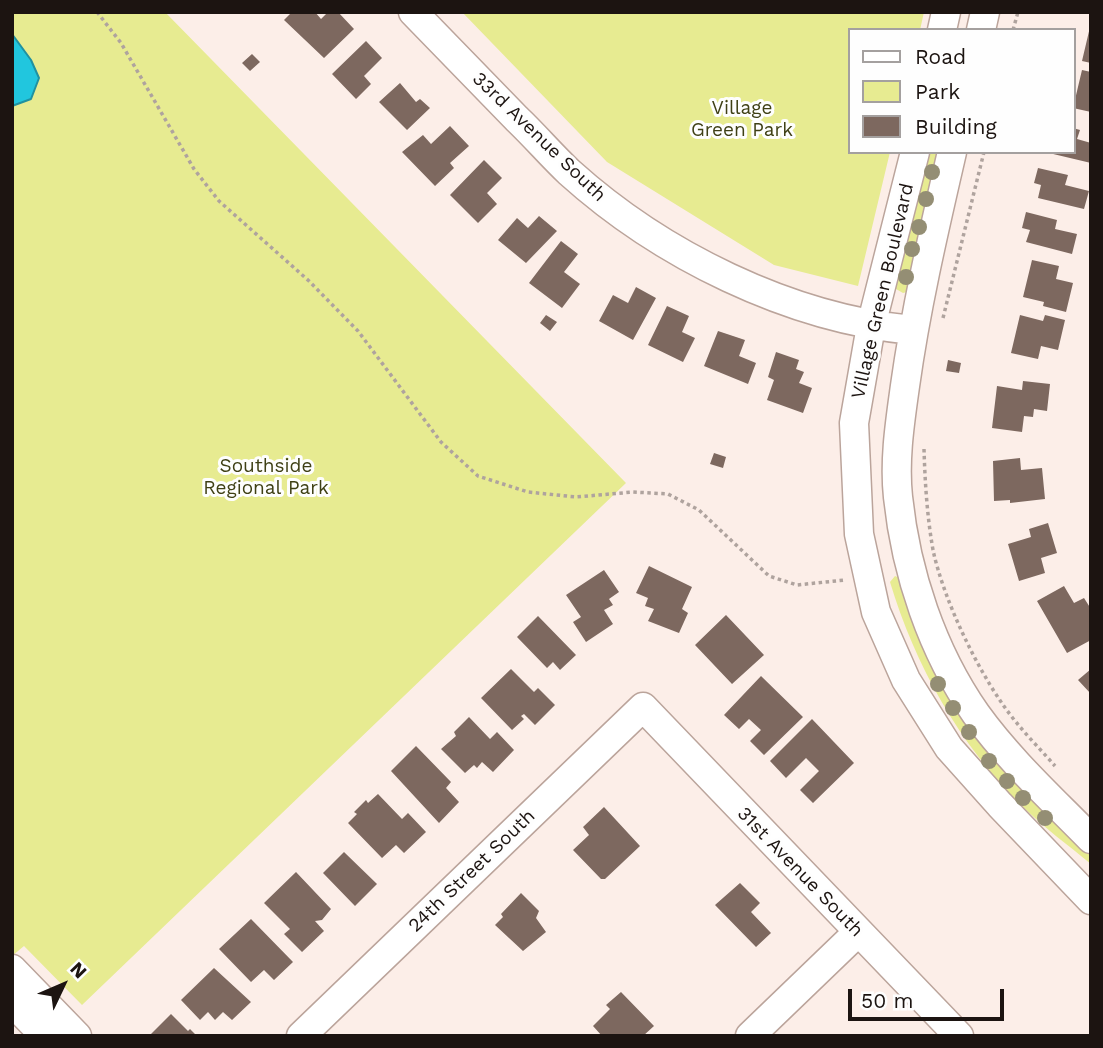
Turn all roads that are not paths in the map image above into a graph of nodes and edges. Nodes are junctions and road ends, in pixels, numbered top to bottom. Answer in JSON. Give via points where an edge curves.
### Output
{"nodes":[{"id":1,"x":413,"y":12,"type":"edge"},
{"id":2,"x":914,"y":154,"type":"edge"},
{"id":3,"x":952,"y":154,"type":"edge"},
{"id":4,"x":871,"y":326,"type":"junction"},
{"id":5,"x":912,"y":330,"type":"junction"},
{"id":6,"x":643,"y":707,"type":"joint"},
{"id":7,"x":1091,"y":839,"type":"edge"},
{"id":8,"x":1091,"y":900,"type":"edge"},
{"id":9,"x":857,"y":933,"type":"junction"},
{"id":10,"x":12,"y":969,"type":"edge"},
{"id":11,"x":20,"y":1006,"type":"edge"},
{"id":12,"x":45,"y":1036,"type":"edge"},
{"id":13,"x":77,"y":1036,"type":"edge"},
{"id":14,"x":301,"y":1036,"type":"edge"},
{"id":15,"x":750,"y":1036,"type":"edge"},
{"id":16,"x":959,"y":1036,"type":"edge"}],
"edges":[{"from":1,"to":4,"type":"street","name":"33rd Avenue South","via":[[569,172],[627,218],[670,247],[730,277],[800,306]]},
{"from":2,"to":4,"type":"street","name":"Village Green Boulevard"},
{"from":3,"to":5,"type":"street","name":"Village Green Boulevard"},
{"from":4,"to":5,"type":"street","name":"33rd Avenue South"},
{"from":4,"to":8,"type":"street","name":"Village Green Boulevard","via":[[854,423],[859,534],[876,612],[906,680],[949,748]]},
{"from":5,"to":7,"type":"street","name":"Village Green Boulevard","via":[[898,431],[898,495],[907,552],[924,610],[941,655],[977,714]]},
{"from":6,"to":9,"type":"street","name":"31st Avenue South"},
{"from":6,"to":14,"type":"street","name":"24th Street South"},
{"from":9,"to":15,"type":"street"},
{"from":9,"to":16,"type":"street","name":"31st Avenue South"},
{"from":10,"to":11,"type":"street"},
{"from":11,"to":12,"type":"street"},
{"from":11,"to":13,"type":"street"}]}
